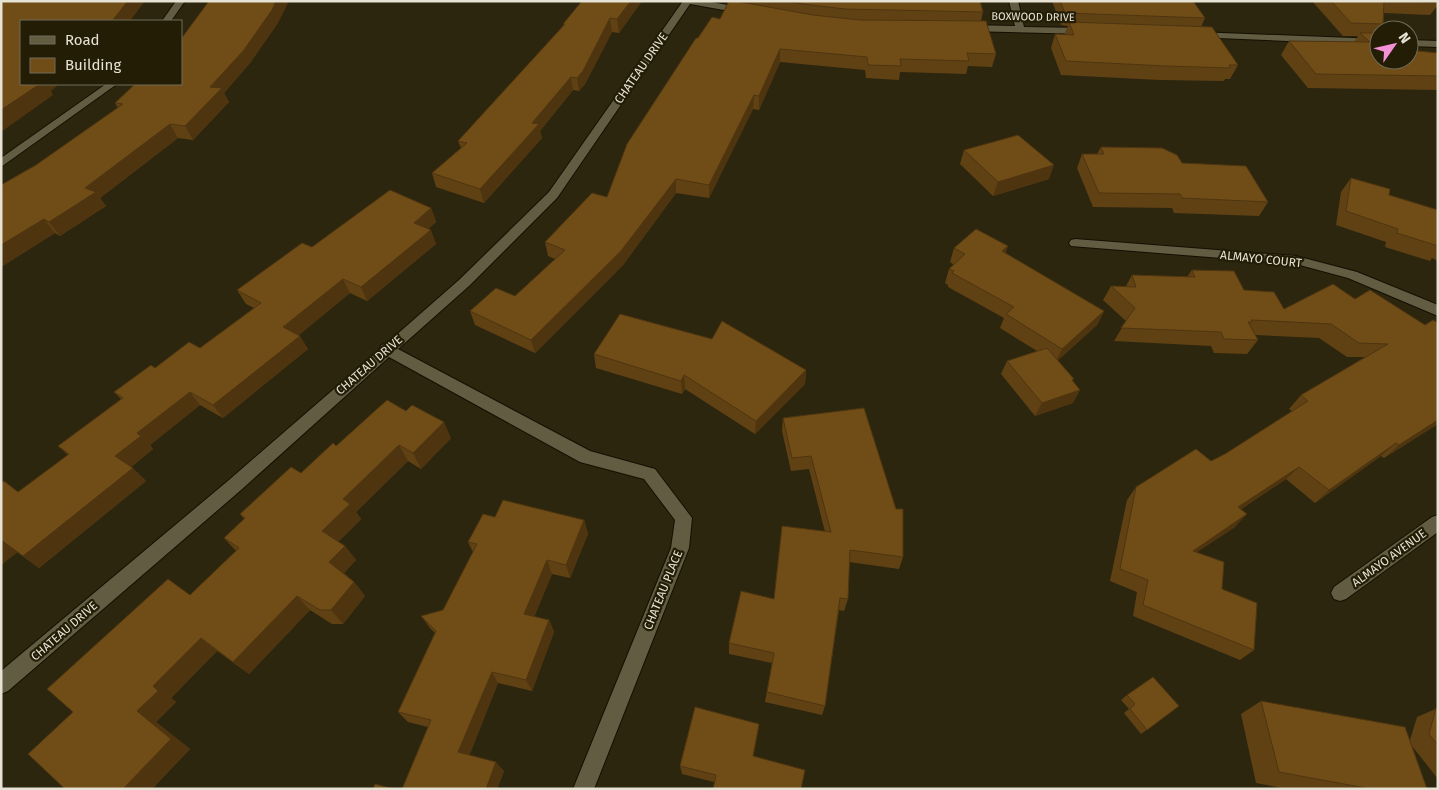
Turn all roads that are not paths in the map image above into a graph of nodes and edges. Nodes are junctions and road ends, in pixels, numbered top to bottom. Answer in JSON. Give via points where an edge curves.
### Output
{"nodes":[{"id":1,"x":181,"y":1,"type":"edge"},
{"id":2,"x":688,"y":1,"type":"edge"},
{"id":3,"x":1013,"y":1,"type":"edge"},
{"id":4,"x":755,"y":13,"type":"edge"},
{"id":5,"x":167,"y":20,"type":"edge"},
{"id":6,"x":953,"y":28,"type":"edge"},
{"id":7,"x":1020,"y":29,"type":"junction"},
{"id":8,"x":1100,"y":32,"type":"edge"},
{"id":9,"x":1189,"y":35,"type":"edge"},
{"id":10,"x":1369,"y":42,"type":"edge"},
{"id":11,"x":1419,"y":43,"type":"edge"},
{"id":12,"x":1438,"y":44,"type":"edge"},
{"id":13,"x":111,"y":85,"type":"edge"},
{"id":14,"x":1,"y":164,"type":"edge"},
{"id":15,"x":1075,"y":243,"type":"dead end"},
{"id":16,"x":1438,"y":311,"type":"edge"},
{"id":17,"x":386,"y":349,"type":"junction"},
{"id":18,"x":1438,"y":522,"type":"edge"},
{"id":19,"x":1340,"y":593,"type":"dead end"},
{"id":20,"x":1,"y":684,"type":"edge"},
{"id":21,"x":583,"y":789,"type":"edge"}],
"edges":[{"from":1,"to":5,"type":"street"},
{"from":2,"to":4,"type":"street"},
{"from":2,"to":17,"type":"street","name":"CHATEAU DRIVE","via":[[554,194],[464,283]]},
{"from":3,"to":7,"type":"street"},
{"from":6,"to":7,"type":"street","name":"BOXWOOD DRIVE"},
{"from":7,"to":8,"type":"street","name":"BOXWOOD DRIVE"},
{"from":9,"to":10,"type":"street"},
{"from":11,"to":12,"type":"street"},
{"from":13,"to":14,"type":"street"},
{"from":15,"to":16,"type":"street","name":"ALMAYO COURT","via":[[1296,260],[1352,275]]},
{"from":17,"to":20,"type":"street","name":"CHATEAU DRIVE","via":[[235,485]]},
{"from":17,"to":21,"type":"street","name":"CHATEAU PLACE","via":[[586,457],[648,474],[684,518],[680,548]]},
{"from":18,"to":19,"type":"street","name":"ALMAYO AVENUE"}]}
